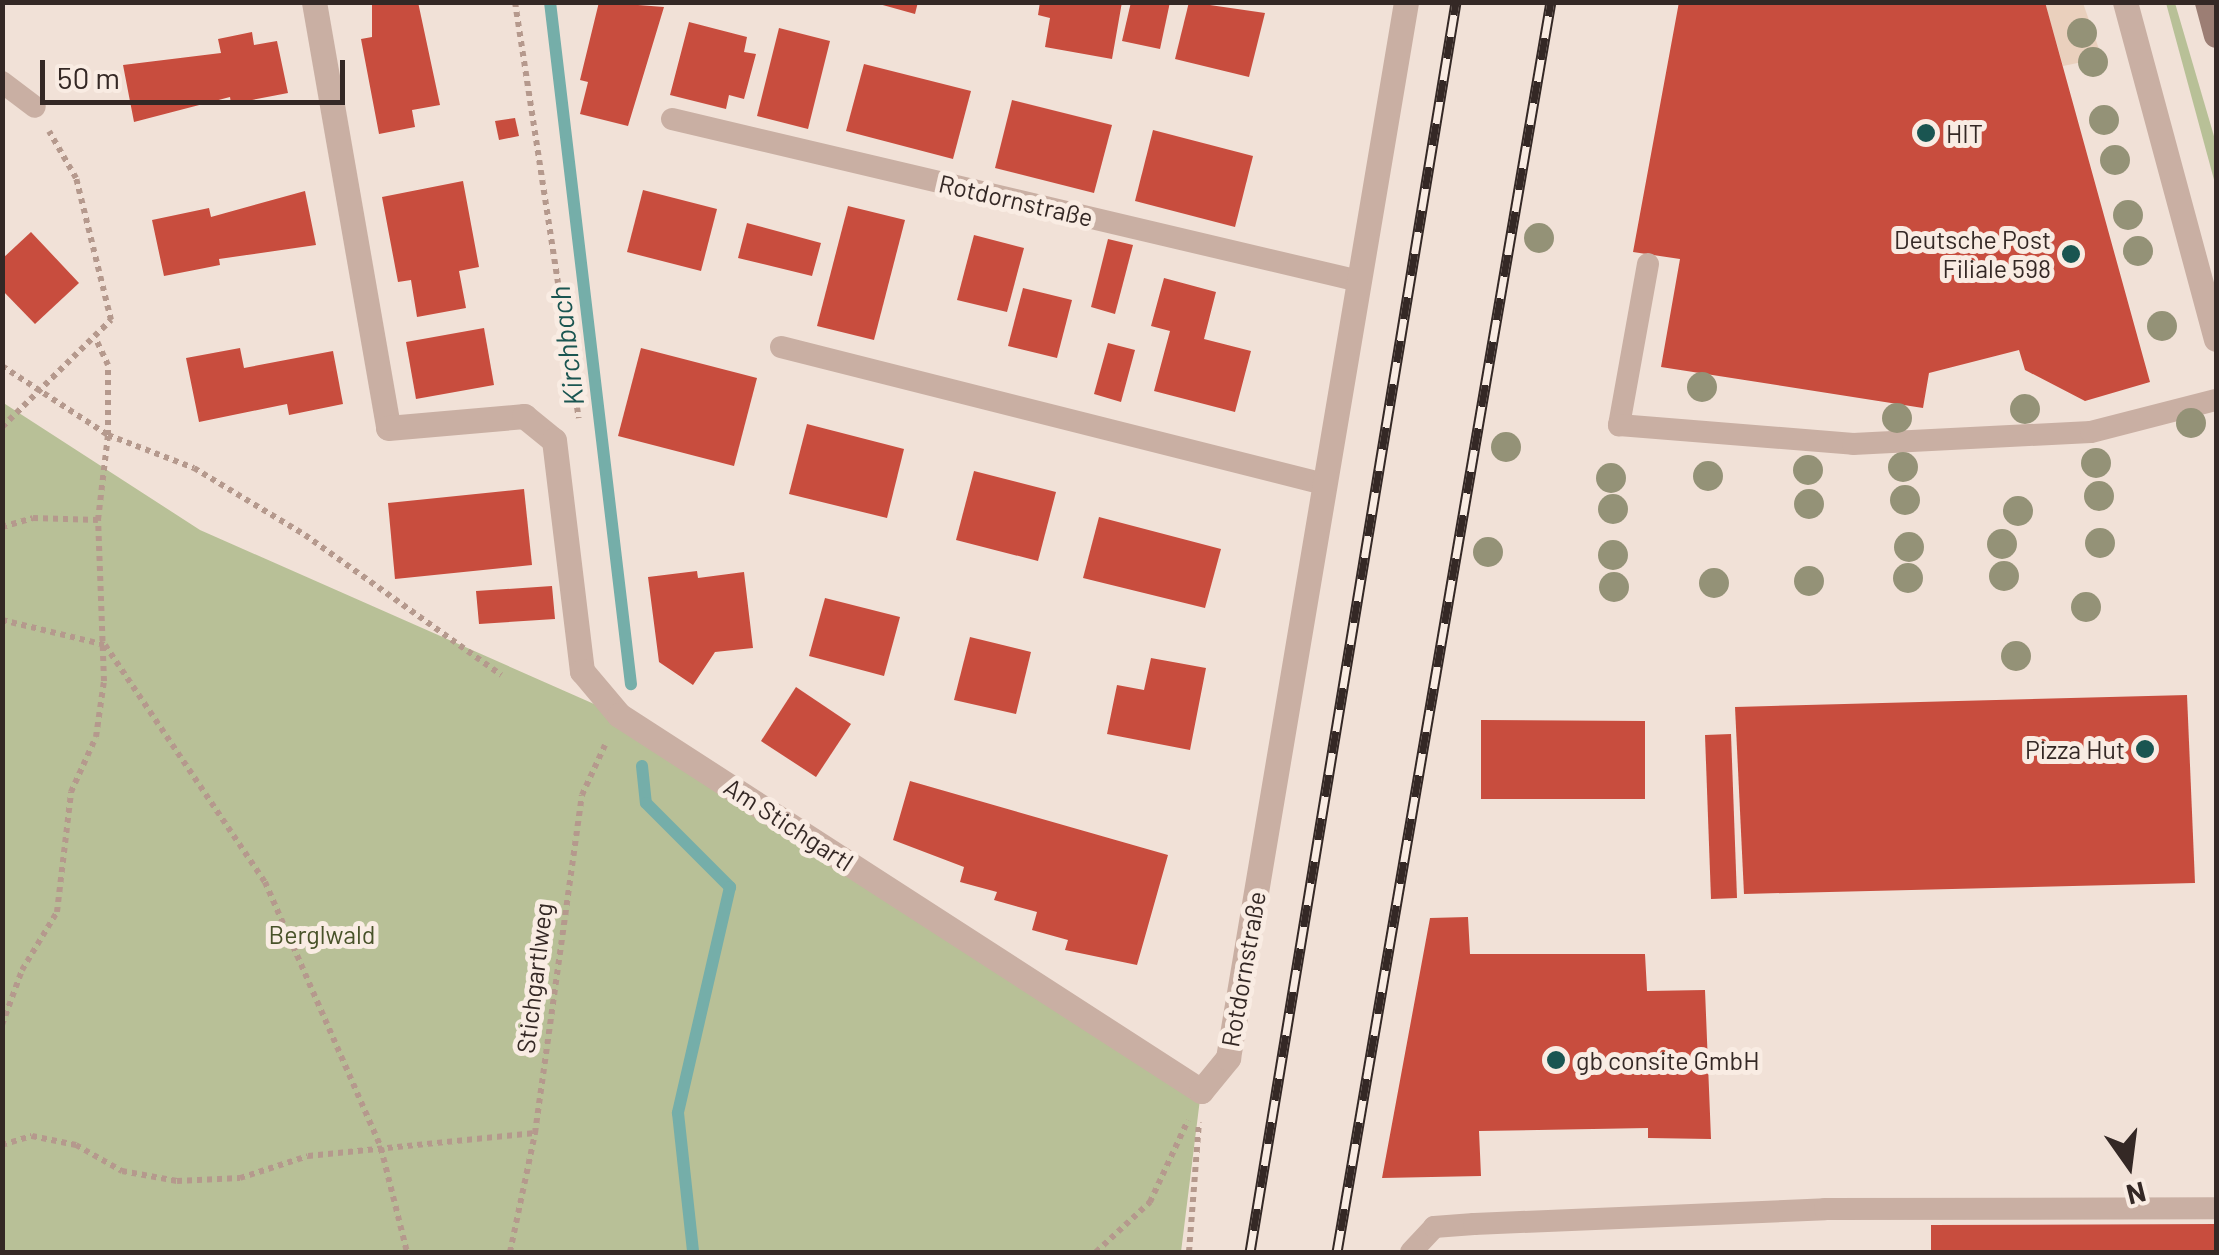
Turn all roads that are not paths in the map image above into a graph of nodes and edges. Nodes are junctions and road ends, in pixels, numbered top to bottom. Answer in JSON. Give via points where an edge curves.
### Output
{"nodes":[{"id":1,"x":314,"y":2,"type":"edge"},
{"id":2,"x":1406,"y":2,"type":"edge"},
{"id":3,"x":2125,"y":2,"type":"edge"},
{"id":4,"x":2206,"y":2,"type":"edge"},
{"id":5,"x":2216,"y":36,"type":"edge"},
{"id":6,"x":2,"y":82,"type":"edge"},
{"id":7,"x":36,"y":107,"type":"road end"},
{"id":8,"x":672,"y":119,"type":"dead end"},
{"id":9,"x":1648,"y":264,"type":"dead end"},
{"id":10,"x":1360,"y":282,"type":"junction"},
{"id":11,"x":2216,"y":339,"type":"edge"},
{"id":12,"x":781,"y":347,"type":"dead end"},
{"id":13,"x":2216,"y":400,"type":"edge"},
{"id":14,"x":1324,"y":484,"type":"junction"},
{"id":15,"x":1202,"y":1090,"type":"joint"},
{"id":16,"x":2216,"y":1208,"type":"edge"},
{"id":17,"x":1411,"y":1252,"type":"edge"}],
"edges":[{"from":1,"to":15,"type":"street","name":"Am Stichgartl","via":[[388,428],[524,416],[554,440],[582,670],[619,715]]},
{"from":2,"to":10,"type":"street","name":"Rotdornstraße"},
{"from":3,"to":11,"type":"street"},
{"from":4,"to":5,"type":"main road"},
{"from":6,"to":7,"type":"lane"},
{"from":8,"to":10,"type":"lane","name":"Rotdornstraße"},
{"from":9,"to":13,"type":"lane","via":[[1619,425],[1853,444],[2092,432]]},
{"from":10,"to":14,"type":"street","name":"Rotdornstraße"},
{"from":12,"to":14,"type":"lane"},
{"from":14,"to":15,"type":"street","name":"Rotdornstraße","via":[[1228,1058]]},
{"from":16,"to":17,"type":"lane","via":[[1825,1209],[1474,1224],[1434,1227]]}]}
